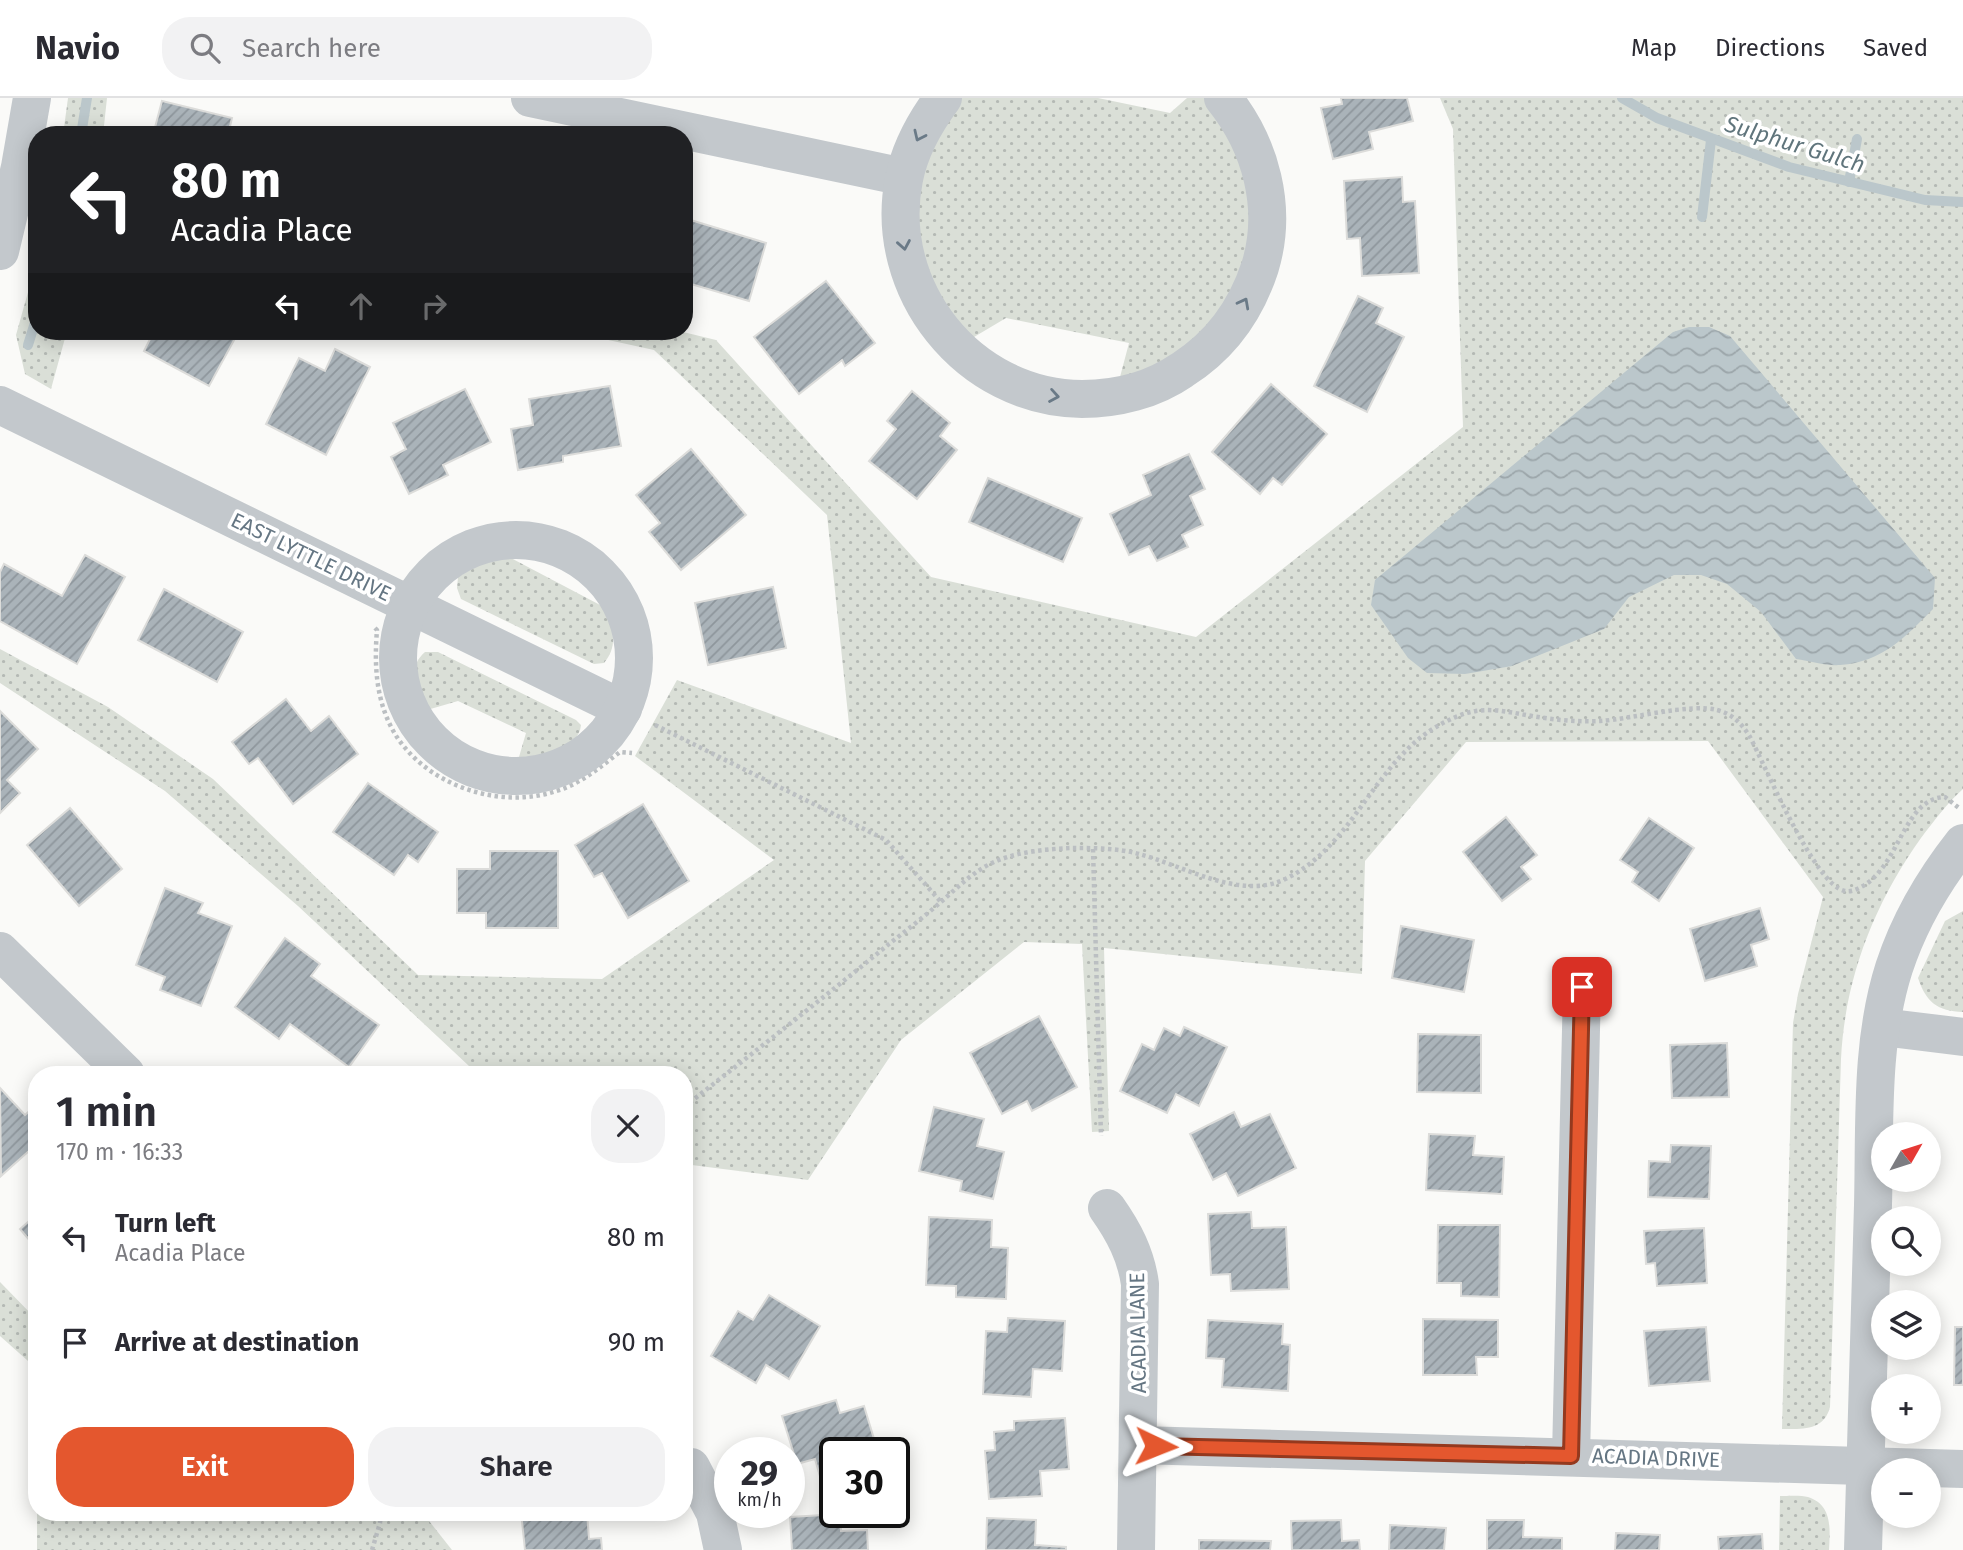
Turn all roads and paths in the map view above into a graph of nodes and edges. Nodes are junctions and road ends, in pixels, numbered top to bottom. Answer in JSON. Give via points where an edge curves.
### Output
{"nodes":[{"id":1,"x":32,"y":98,"type":"edge"},
{"id":2,"x":530,"y":98,"type":"edge"},
{"id":3,"x":943,"y":98,"type":"edge"},
{"id":4,"x":1223,"y":98,"type":"edge"},
{"id":5,"x":663,"y":126,"type":"edge"},
{"id":6,"x":693,"y":132,"type":"edge"},
{"id":7,"x":904,"y":177,"type":"junction"},
{"id":8,"x":0,"y":251,"type":"edge"},
{"id":9,"x":0,"y":405,"type":"edge"},
{"id":10,"x":410,"y":605,"type":"junction"},
{"id":11,"x":371,"y":624,"type":"dead end"},
{"id":12,"x":623,"y":709,"type":"junction"},
{"id":13,"x":632,"y":753,"type":"dead end"},
{"id":14,"x":1959,"y":844,"type":"edge"},
{"id":15,"x":1093,"y":849,"type":"junction"},
{"id":16,"x":941,"y":902,"type":"junction"},
{"id":17,"x":0,"y":951,"type":"edge"},
{"id":18,"x":1582,"y":987,"type":"dead end"},
{"id":19,"x":1882,"y":1027,"type":"junction"},
{"id":20,"x":1963,"y":1037,"type":"edge"},
{"id":21,"x":119,"y":1066,"type":"edge"},
{"id":22,"x":693,"y":1100,"type":"edge"},
{"id":23,"x":1101,"y":1136,"type":"dead end"},
{"id":24,"x":1107,"y":1208,"type":"dead end"},
{"id":25,"x":1139,"y":1445,"type":"junction"},
{"id":26,"x":1571,"y":1456,"type":"junction"},
{"id":27,"x":1865,"y":1465,"type":"junction"},
{"id":28,"x":1963,"y":1469,"type":"edge"},
{"id":29,"x":693,"y":1471,"type":"edge"},
{"id":30,"x":380,"y":1521,"type":"edge"},
{"id":31,"x":372,"y":1550,"type":"edge"},
{"id":32,"x":723,"y":1550,"type":"edge"},
{"id":33,"x":1136,"y":1550,"type":"edge"},
{"id":34,"x":1863,"y":1550,"type":"edge"}],
"edges":[{"from":1,"to":8,"type":"street"},
{"from":2,"to":5,"type":"street"},
{"from":3,"to":7,"type":"street","one_way":true,"via":[[919,135]]},
{"from":7,"to":4,"type":"street","one_way":true,"via":[[901,219],[906,261],[921,300],[960,350],[993,375],[1053,397],[1094,399],[1136,392],[1174,376],[1216,343],[1246,301],[1262,260],[1267,216],[1261,172],[1245,130]]},
{"from":6,"to":7,"type":"street"},
{"from":9,"to":10,"type":"street","name":"EAST LYTTLE DRIVE"},
{"from":10,"to":12,"type":"street","name":"EAST LYTTLE DRIVE"},
{"from":10,"to":12,"type":"street","via":[[440,567],[483,544],[532,541],[567,552],[598,573],[625,614],[634,662]]},
{"from":10,"to":12,"type":"street","via":[[397,653],[406,702],[434,743],[475,769],[512,776],[549,772],[592,748]]},
{"from":11,"to":13,"type":"path","via":[[377,630],[374,664],[380,696],[396,734],[410,753],[447,780],[480,794],[533,797],[588,777],[620,752]]},
{"from":12,"to":16,"type":"path","via":[[886,840]]},
{"from":14,"to":15,"type":"path","via":[[1945,797],[1929,800],[1908,823],[1885,866],[1869,883],[1844,891],[1832,884],[1807,850],[1742,724],[1716,709],[1700,708],[1578,721],[1492,710],[1459,716],[1419,739],[1358,814],[1309,864],[1271,884],[1241,884],[1136,853]]},
{"from":14,"to":19,"type":"street","via":[[1922,902],[1902,945]]},
{"from":15,"to":16,"type":"path","via":[[1047,849],[1002,859],[980,870]]},
{"from":15,"to":23,"type":"path"},
{"from":16,"to":22,"type":"path"},
{"from":17,"to":21,"type":"street"},
{"from":18,"to":26,"type":"street"},
{"from":19,"to":20,"type":"street"},
{"from":19,"to":27,"type":"street"},
{"from":24,"to":25,"type":"street","name":"ACADIA LANE","via":[[1137,1262],[1140,1284]]},
{"from":25,"to":26,"type":"street","name":"ACADIA DRIVE"},
{"from":25,"to":33,"type":"street","name":"ACADIA LANE"},
{"from":26,"to":27,"type":"street","name":"ACADIA DRIVE"},
{"from":27,"to":28,"type":"street","name":"ACADIA DRIVE"},
{"from":27,"to":34,"type":"street"},
{"from":29,"to":32,"type":"street","via":[[715,1513]]},
{"from":30,"to":31,"type":"path"}]}
